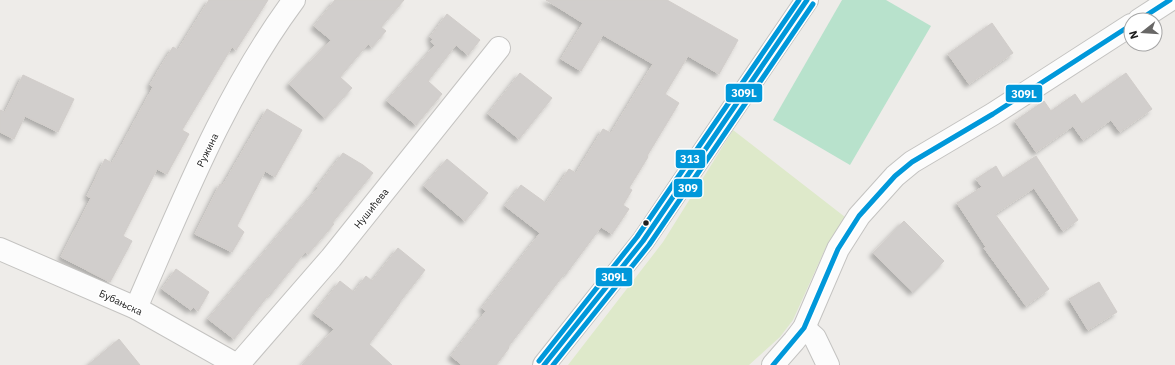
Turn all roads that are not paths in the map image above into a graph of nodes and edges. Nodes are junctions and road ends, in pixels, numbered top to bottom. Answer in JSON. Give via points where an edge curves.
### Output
{"nodes":[{"id":1,"x":294,"y":0,"type":"edge"},
{"id":2,"x":807,"y":0,"type":"edge"},
{"id":3,"x":1170,"y":0,"type":"edge"},
{"id":4,"x":1151,"y":12,"type":"edge"},
{"id":5,"x":1123,"y":30,"type":"edge"},
{"id":6,"x":499,"y":48,"type":"dead end"},
{"id":7,"x":0,"y":249,"type":"edge"},
{"id":8,"x":136,"y":308,"type":"junction"},
{"id":9,"x":804,"y":328,"type":"junction"},
{"id":10,"x":238,"y":365,"type":"edge"},
{"id":11,"x":544,"y":365,"type":"edge"},
{"id":12,"x":773,"y":365,"type":"edge"},
{"id":13,"x":828,"y":365,"type":"edge"}],
"edges":[{"from":1,"to":8,"type":"street","name":"Ружина","via":[[241,84],[205,152]]},
{"from":2,"to":11,"type":"street","via":[[643,241]]},
{"from":3,"to":4,"type":"street"},
{"from":5,"to":9,"type":"street","via":[[993,114],[912,162],[895,176],[859,216],[838,249]]},
{"from":6,"to":10,"type":"street","name":"Нушићева","via":[[331,258]]},
{"from":7,"to":8,"type":"street","name":"Бубањска"},
{"from":8,"to":10,"type":"street","name":"Бубањска"},
{"from":9,"to":12,"type":"street"},
{"from":9,"to":13,"type":"street","via":[[814,338]]}]}
